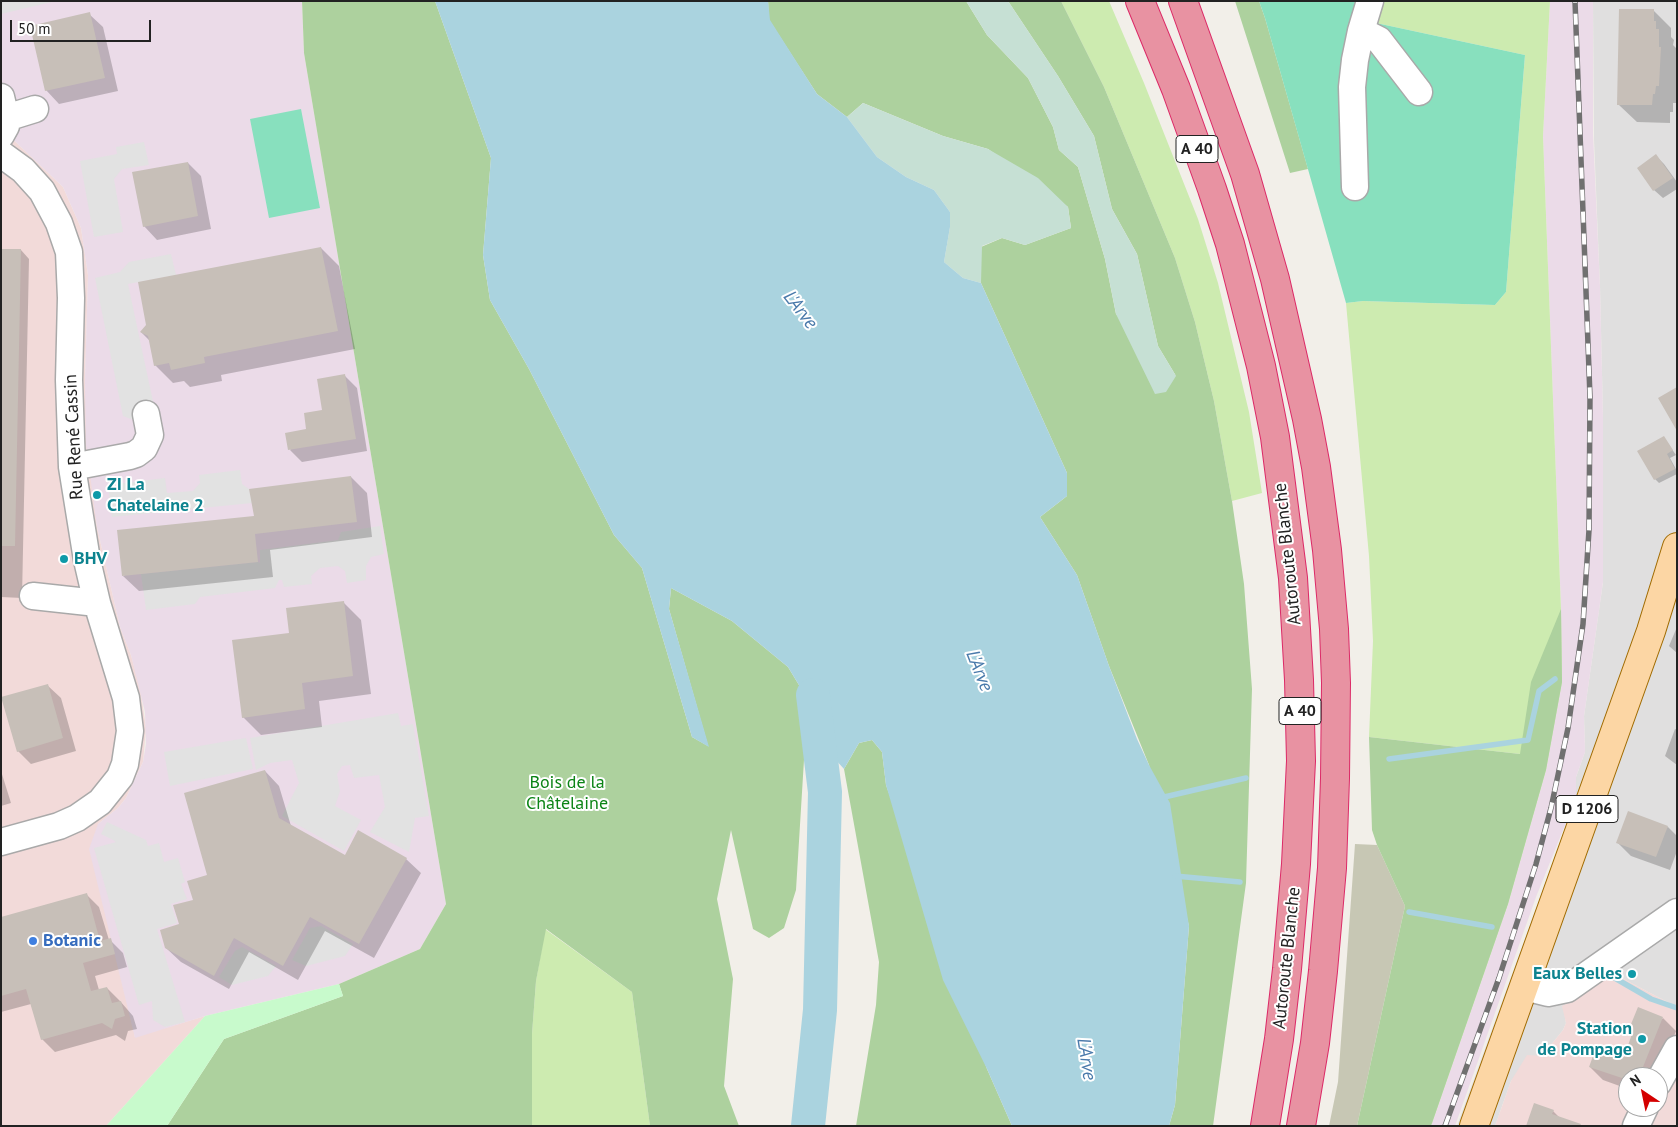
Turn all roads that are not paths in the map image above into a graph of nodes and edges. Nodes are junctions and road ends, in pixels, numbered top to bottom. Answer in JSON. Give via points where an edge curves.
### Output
{"nodes":[{"id":1,"x":1140,"y":1,"type":"edge"},
{"id":2,"x":1183,"y":1,"type":"edge"},
{"id":3,"x":1203,"y":1,"type":"edge"},
{"id":4,"x":1370,"y":1,"type":"edge"},
{"id":5,"x":1361,"y":31,"type":"junction"},
{"id":6,"x":1419,"y":92,"type":"dead end"},
{"id":7,"x":35,"y":109,"type":"dead end"},
{"id":8,"x":3,"y":116,"type":"edge"},
{"id":9,"x":1,"y":154,"type":"edge"},
{"id":10,"x":1355,"y":187,"type":"dead end"},
{"id":11,"x":1275,"y":279,"type":"junction"},
{"id":12,"x":146,"y":414,"type":"dead end"},
{"id":13,"x":72,"y":467,"type":"junction"},
{"id":14,"x":1677,"y":547,"type":"edge"},
{"id":15,"x":1677,"y":586,"type":"edge"},
{"id":16,"x":33,"y":596,"type":"dead end"},
{"id":17,"x":97,"y":603,"type":"junction"},
{"id":18,"x":1651,"y":630,"type":"junction"},
{"id":19,"x":1,"y":842,"type":"edge"},
{"id":20,"x":1677,"y":912,"type":"edge"},
{"id":21,"x":1524,"y":987,"type":"junction"},
{"id":22,"x":1677,"y":1049,"type":"edge"},
{"id":23,"x":1667,"y":1067,"type":"edge"},
{"id":24,"x":1265,"y":1126,"type":"edge"},
{"id":25,"x":1301,"y":1126,"type":"edge"},
{"id":26,"x":1474,"y":1126,"type":"edge"}],
"edges":[{"from":1,"to":24,"type":"highway","name":"Autoroute Blanche","number":"A 40","via":[[1176,90],[1230,244],[1275,437],[1292,569],[1301,761],[1287,969]]},
{"from":2,"to":11,"type":"highway","name":"Autoroute Blanche","number":"A 40","via":[[1245,174]]},
{"from":3,"to":11,"type":"highway","via":[[1226,72]]},
{"from":4,"to":5,"type":"street"},
{"from":5,"to":6,"type":"street","via":[[1379,40]]},
{"from":5,"to":10,"type":"street","via":[[1352,87]]},
{"from":7,"to":8,"type":"street"},
{"from":9,"to":13,"type":"street","name":"Rue René Cassin","via":[[42,190],[69,252]]},
{"from":11,"to":25,"type":"highway","name":"Autoroute Blanche","number":"A 40","via":[[1298,372],[1317,476],[1327,550],[1336,683],[1332,868],[1315,1043]]},
{"from":12,"to":13,"type":"street","via":[[150,435],[144,448],[136,454]]},
{"from":13,"to":17,"type":"street","name":"Rue René Cassin"},
{"from":14,"to":18,"type":"main road","number":"D 1206"},
{"from":15,"to":18,"type":"main road","number":"D 1206"},
{"from":16,"to":17,"type":"street"},
{"from":17,"to":19,"type":"street","name":"Rue René Cassin","via":[[129,713],[130,731],[120,777],[89,811],[59,826]]},
{"from":18,"to":21,"type":"main road","number":"D 1206"},
{"from":20,"to":21,"type":"street","via":[[1566,989],[1548,993]]},
{"from":21,"to":26,"type":"main road","number":"D 1206"},
{"from":22,"to":23,"type":"street"}]}
